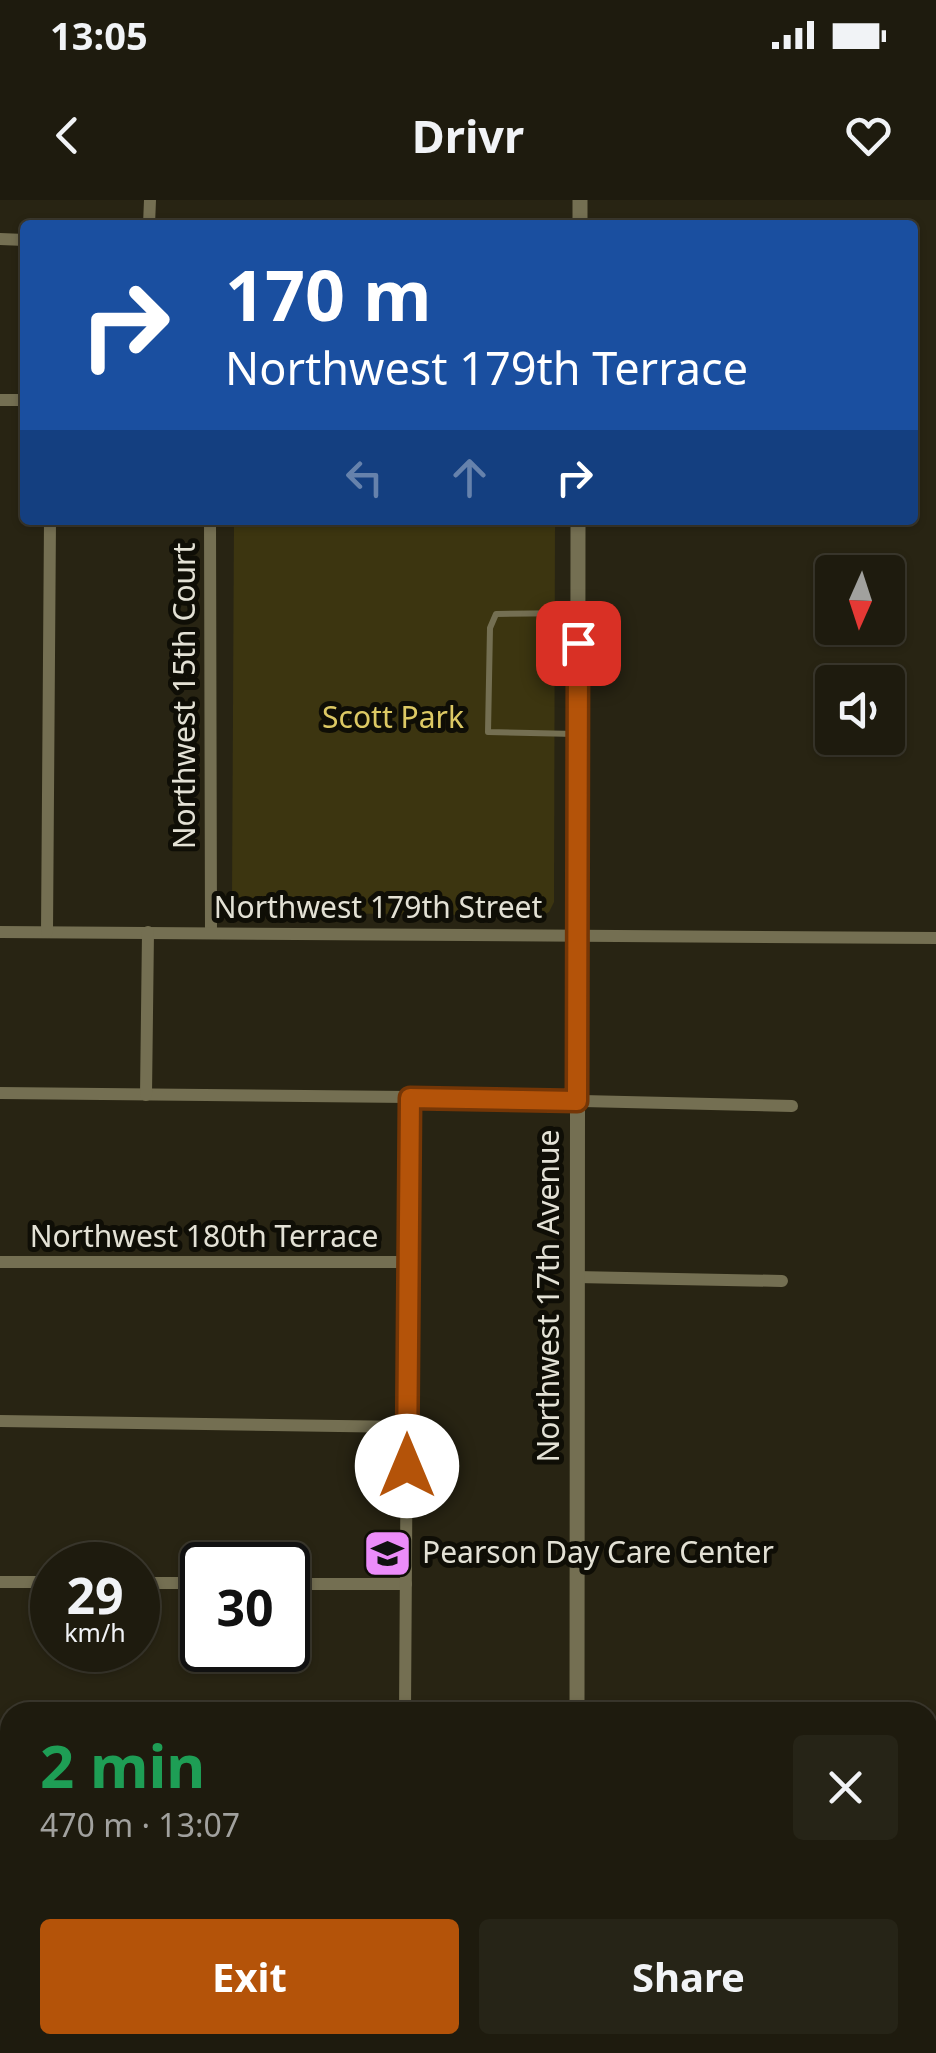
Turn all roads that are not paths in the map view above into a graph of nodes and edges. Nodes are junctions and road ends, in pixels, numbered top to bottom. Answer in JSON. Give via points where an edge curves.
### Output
{"nodes":[{"id":1,"x":50,"y":525,"type":"edge"},
{"id":2,"x":210,"y":525,"type":"edge"},
{"id":3,"x":578,"y":525,"type":"edge"},
{"id":4,"x":578,"y":613,"type":"junction"},
{"id":5,"x":578,"y":734,"type":"junction"},
{"id":6,"x":0,"y":932,"type":"edge"},
{"id":7,"x":47,"y":932,"type":"junction"},
{"id":8,"x":148,"y":932,"type":"junction"},
{"id":9,"x":211,"y":932,"type":"junction"},
{"id":10,"x":578,"y":934,"type":"junction"},
{"id":11,"x":936,"y":938,"type":"edge"},
{"id":12,"x":0,"y":1094,"type":"edge"},
{"id":13,"x":146,"y":1096,"type":"junction"},
{"id":14,"x":410,"y":1098,"type":"junction"},
{"id":15,"x":577,"y":1101,"type":"junction"},
{"id":16,"x":792,"y":1106,"type":"dead end"},
{"id":17,"x":0,"y":1262,"type":"edge"},
{"id":18,"x":408,"y":1262,"type":"junction"},
{"id":19,"x":576,"y":1277,"type":"junction"},
{"id":20,"x":782,"y":1281,"type":"dead end"},
{"id":21,"x":0,"y":1421,"type":"edge"},
{"id":22,"x":407,"y":1427,"type":"junction"},
{"id":23,"x":0,"y":1582,"type":"edge"},
{"id":24,"x":30,"y":1582,"type":"edge"},
{"id":25,"x":310,"y":1584,"type":"edge"},
{"id":26,"x":406,"y":1584,"type":"junction"},
{"id":27,"x":405,"y":1702,"type":"edge"},
{"id":28,"x":577,"y":1702,"type":"edge"}],
"edges":[{"from":1,"to":7,"type":"street"},
{"from":2,"to":9,"type":"street","name":"Northwest 15th Court"},
{"from":3,"to":4,"type":"street","name":"Northwest 17th Avenue"},
{"from":4,"to":5,"type":"street","name":"Northwest 17th Avenue"},
{"from":4,"to":5,"type":"lane","via":[[496,614],[490,628],[488,732]]},
{"from":5,"to":10,"type":"street","name":"Northwest 17th Avenue"},
{"from":6,"to":7,"type":"street","name":"Northwest 179th Street"},
{"from":7,"to":8,"type":"street","name":"Northwest 179th Street"},
{"from":8,"to":9,"type":"street","name":"Northwest 179th Street"},
{"from":8,"to":13,"type":"street"},
{"from":9,"to":10,"type":"street","name":"Northwest 179th Street"},
{"from":10,"to":11,"type":"street","name":"Northwest 179th Street"},
{"from":10,"to":15,"type":"street","name":"Northwest 17th Avenue"},
{"from":12,"to":13,"type":"street"},
{"from":13,"to":14,"type":"street"},
{"from":14,"to":15,"type":"street"},
{"from":14,"to":18,"type":"street"},
{"from":15,"to":16,"type":"street"},
{"from":15,"to":19,"type":"street","name":"Northwest 17th Avenue"},
{"from":17,"to":18,"type":"street","name":"Northwest 180th Terrace"},
{"from":18,"to":22,"type":"street"},
{"from":19,"to":20,"type":"street"},
{"from":19,"to":28,"type":"street","name":"Northwest 17th Avenue"},
{"from":21,"to":22,"type":"street"},
{"from":22,"to":26,"type":"street"},
{"from":23,"to":24,"type":"street"},
{"from":25,"to":26,"type":"street"},
{"from":26,"to":27,"type":"street"}]}
